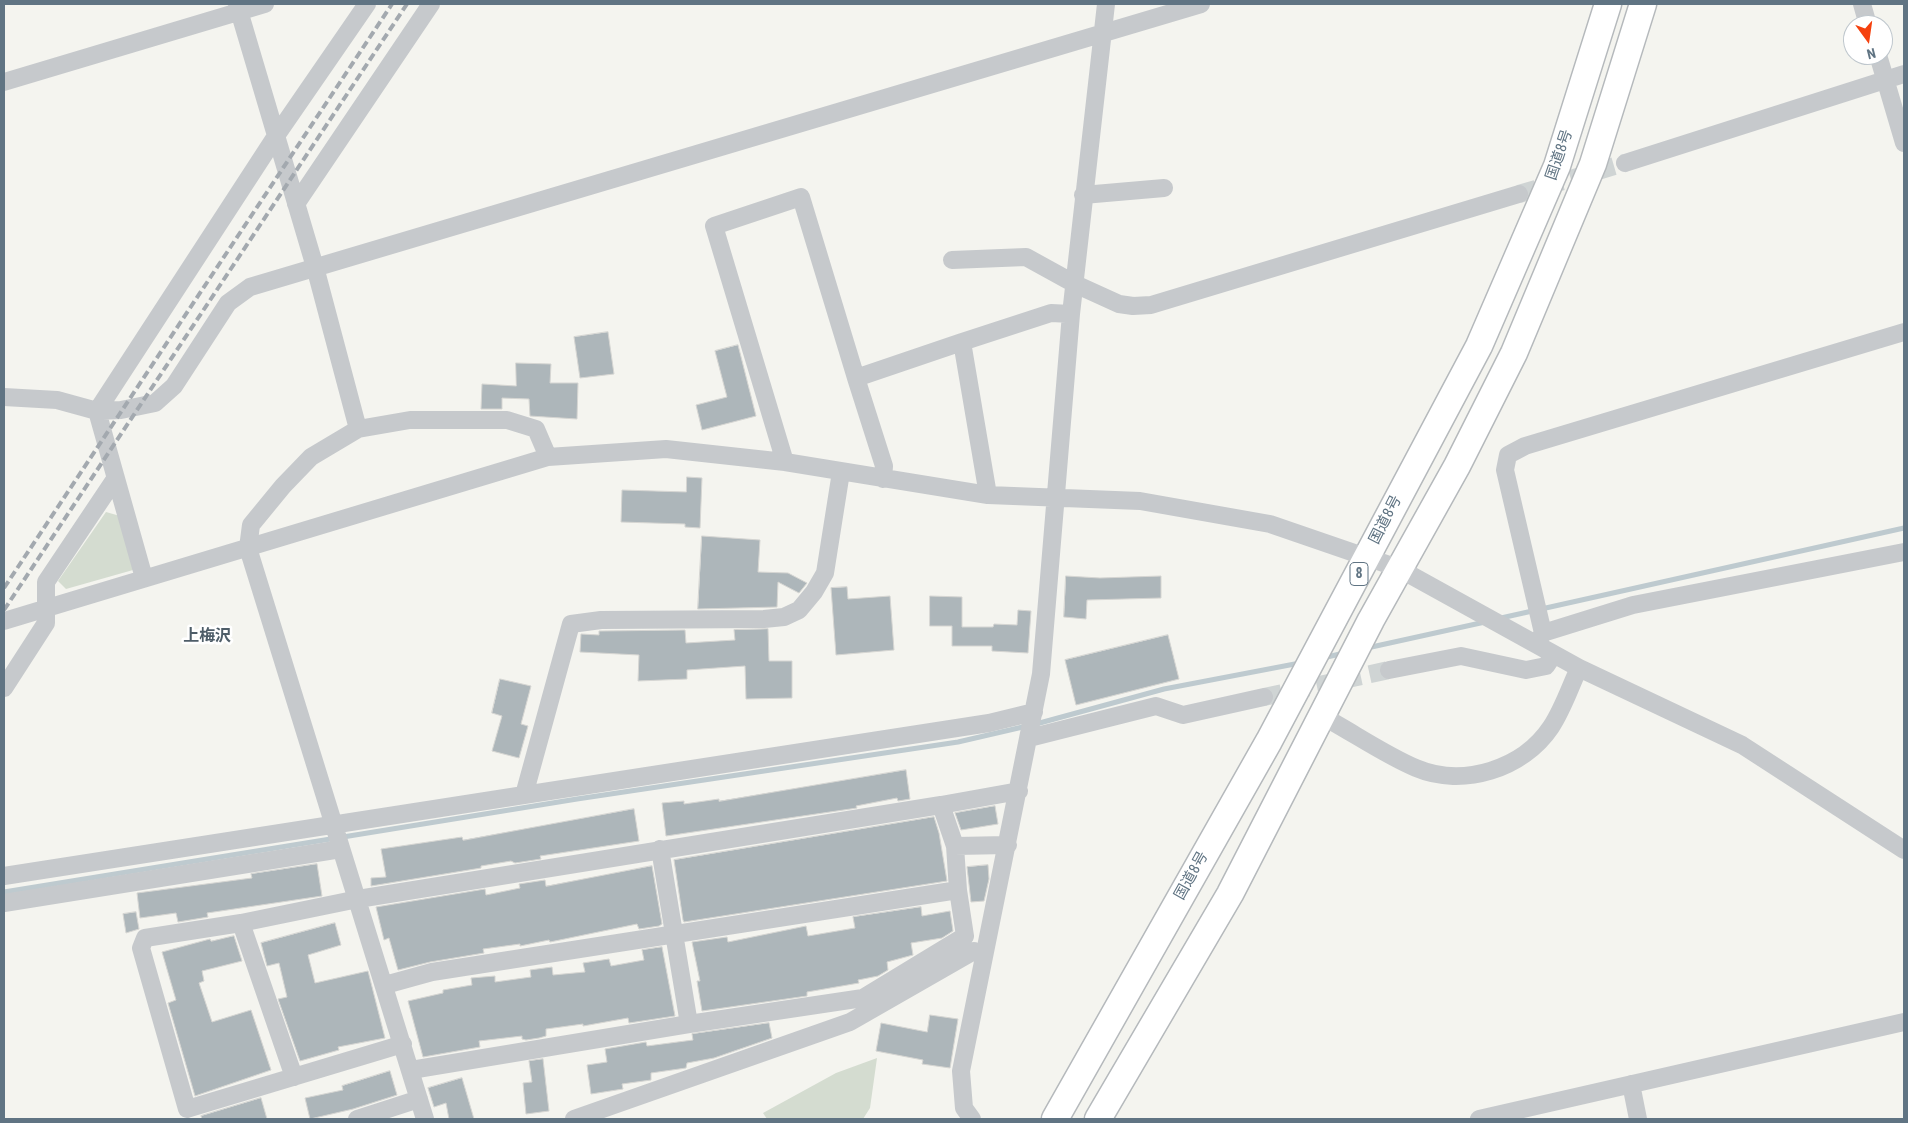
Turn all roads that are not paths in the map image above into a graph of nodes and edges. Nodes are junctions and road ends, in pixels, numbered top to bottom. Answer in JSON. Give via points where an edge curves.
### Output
{"nodes":[{"id":1,"x":265,"y":4,"type":"edge"},
{"id":2,"x":367,"y":4,"type":"edge"},
{"id":3,"x":431,"y":4,"type":"edge"},
{"id":4,"x":1106,"y":4,"type":"edge"},
{"id":5,"x":1201,"y":4,"type":"edge"},
{"id":6,"x":1608,"y":4,"type":"edge"},
{"id":7,"x":1643,"y":4,"type":"edge"},
{"id":8,"x":238,"y":8,"type":"edge"},
{"id":9,"x":1102,"y":32,"type":"junction"},
{"id":10,"x":1881,"y":65,"type":"edge"},
{"id":11,"x":1904,"y":74,"type":"edge"},
{"id":12,"x":1886,"y":80,"type":"junction"},
{"id":13,"x":4,"y":82,"type":"edge"},
{"id":14,"x":276,"y":136,"type":"junction"},
{"id":15,"x":1904,"y":143,"type":"edge"},
{"id":16,"x":1625,"y":163,"type":"tunnel mouth"},
{"id":17,"x":1164,"y":188,"type":"dead end"},
{"id":18,"x":1519,"y":194,"type":"tunnel mouth"},
{"id":19,"x":1083,"y":195,"type":"junction"},
{"id":20,"x":296,"y":204,"type":"junction"},
{"id":21,"x":952,"y":260,"type":"dead end"},
{"id":22,"x":315,"y":267,"type":"junction"},
{"id":23,"x":1075,"y":284,"type":"junction"},
{"id":24,"x":1071,"y":314,"type":"junction"},
{"id":25,"x":1904,"y":332,"type":"edge"},
{"id":26,"x":962,"y":342,"type":"junction"},
{"id":27,"x":856,"y":378,"type":"junction"},
{"id":28,"x":4,"y":397,"type":"edge"},
{"id":29,"x":96,"y":412,"type":"junction"},
{"id":30,"x":358,"y":429,"type":"junction"},
{"id":31,"x":548,"y":456,"type":"junction"},
{"id":32,"x":785,"y":462,"type":"junction"},
{"id":33,"x":841,"y":472,"type":"junction"},
{"id":34,"x":115,"y":479,"type":"junction"},
{"id":35,"x":883,"y":479,"type":"junction"},
{"id":36,"x":988,"y":495,"type":"junction"},
{"id":37,"x":1056,"y":496,"type":"junction"},
{"id":38,"x":248,"y":548,"type":"junction"},
{"id":39,"x":1904,"y":552,"type":"edge"},
{"id":40,"x":1367,"y":557,"type":"junction"},
{"id":41,"x":1398,"y":568,"type":"junction"},
{"id":42,"x":144,"y":578,"type":"junction"},
{"id":43,"x":45,"y":608,"type":"junction"},
{"id":44,"x":4,"y":621,"type":"edge"},
{"id":45,"x":1540,"y":638,"type":"junction"},
{"id":46,"x":1554,"y":654,"type":"junction"},
{"id":47,"x":1579,"y":668,"type":"junction"},
{"id":48,"x":1389,"y":670,"type":"tunnel mouth"},
{"id":49,"x":4,"y":688,"type":"edge"},
{"id":50,"x":1264,"y":697,"type":"tunnel mouth"},
{"id":51,"x":1034,"y":712,"type":"junction"},
{"id":52,"x":1322,"y":716,"type":"junction"},
{"id":53,"x":1029,"y":738,"type":"junction"},
{"id":54,"x":1019,"y":791,"type":"junction"},
{"id":55,"x":524,"y":796,"type":"junction"},
{"id":56,"x":941,"y":805,"type":"junction"},
{"id":57,"x":332,"y":824,"type":"junction"},
{"id":58,"x":1008,"y":845,"type":"junction"},
{"id":59,"x":955,"y":846,"type":"junction"},
{"id":60,"x":341,"y":849,"type":"junction"},
{"id":61,"x":660,"y":849,"type":"junction"},
{"id":62,"x":1904,"y":850,"type":"edge"},
{"id":63,"x":4,"y":876,"type":"edge"},
{"id":64,"x":958,"y":890,"type":"junction"},
{"id":65,"x":358,"y":899,"type":"junction"},
{"id":66,"x":4,"y":903,"type":"edge"},
{"id":67,"x":241,"y":923,"type":"junction"},
{"id":68,"x":674,"y":935,"type":"junction"},
{"id":69,"x":974,"y":951,"type":"dead end"},
{"id":70,"x":385,"y":985,"type":"junction"},
{"id":71,"x":1904,"y":1022,"type":"edge"},
{"id":72,"x":689,"y":1024,"type":"junction"},
{"id":73,"x":403,"y":1044,"type":"junction"},
{"id":74,"x":411,"y":1070,"type":"junction"},
{"id":75,"x":294,"y":1077,"type":"junction"},
{"id":76,"x":1631,"y":1084,"type":"junction"},
{"id":77,"x":419,"y":1099,"type":"junction"},
{"id":78,"x":964,"y":1115,"type":"edge"},
{"id":79,"x":357,"y":1119,"type":"edge"},
{"id":80,"x":425,"y":1119,"type":"edge"},
{"id":81,"x":574,"y":1119,"type":"edge"},
{"id":82,"x":1055,"y":1119,"type":"edge"},
{"id":83,"x":1098,"y":1119,"type":"edge"},
{"id":84,"x":1479,"y":1119,"type":"edge"},
{"id":85,"x":1638,"y":1119,"type":"edge"}],
"edges":[{"from":1,"to":8,"type":"street"},
{"from":2,"to":14,"type":"street"},
{"from":3,"to":20,"type":"street"},
{"from":4,"to":9,"type":"street"},
{"from":5,"to":9,"type":"street"},
{"from":6,"to":40,"type":"highway","name":"国道8号","number":"8","via":[[1557,166],[1479,346]]},
{"from":7,"to":41,"type":"highway","number":"8","via":[[1593,164],[1514,353],[1457,466]]},
{"from":8,"to":13,"type":"street"},
{"from":8,"to":14,"type":"street"},
{"from":9,"to":19,"type":"street"},
{"from":9,"to":22,"type":"street"},
{"from":10,"to":12,"type":"street"},
{"from":11,"to":12,"type":"street"},
{"from":12,"to":15,"type":"street"},
{"from":12,"to":16,"type":"street"},
{"from":14,"to":20,"type":"street"},
{"from":14,"to":29,"type":"street"},
{"from":17,"to":19,"type":"street"},
{"from":18,"to":23,"type":"street","via":[[1151,305],[1119,304]]},
{"from":19,"to":23,"type":"street"},
{"from":20,"to":22,"type":"street"},
{"from":21,"to":23,"type":"street","via":[[1026,257]]},
{"from":22,"to":29,"type":"street","via":[[250,287],[228,303],[174,386],[155,403]]},
{"from":22,"to":30,"type":"street"},
{"from":23,"to":24,"type":"street"},
{"from":24,"to":26,"type":"street","via":[[1051,313]]},
{"from":24,"to":37,"type":"street"},
{"from":25,"to":45,"type":"street","via":[[1524,446],[1508,455],[1504,470]]},
{"from":26,"to":27,"type":"street"},
{"from":26,"to":36,"type":"street"},
{"from":27,"to":32,"type":"street","via":[[801,197],[714,226]]},
{"from":27,"to":35,"type":"street","via":[[884,466]]},
{"from":28,"to":29,"type":"street","via":[[58,400]]},
{"from":29,"to":34,"type":"street"},
{"from":30,"to":31,"type":"street","via":[[410,420],[507,420],[536,429]]},
{"from":30,"to":38,"type":"street","via":[[311,457],[283,486],[251,525]]},
{"from":31,"to":32,"type":"street","via":[[666,449]]},
{"from":31,"to":38,"type":"street"},
{"from":32,"to":33,"type":"street"},
{"from":33,"to":35,"type":"street"},
{"from":33,"to":55,"type":"street","via":[[824,573],[799,610],[784,617],[764,619],[601,620],[572,624]]},
{"from":34,"to":42,"type":"street"},
{"from":34,"to":43,"type":"street","via":[[46,582]]},
{"from":35,"to":36,"type":"street"},
{"from":36,"to":37,"type":"street"},
{"from":37,"to":40,"type":"street","via":[[1140,501],[1201,510],[1270,524]]},
{"from":37,"to":51,"type":"street","via":[[1041,674]]},
{"from":38,"to":42,"type":"street"},
{"from":38,"to":57,"type":"street"},
{"from":39,"to":45,"type":"street","via":[[1633,605]]},
{"from":40,"to":41,"type":"street"},
{"from":40,"to":82,"type":"highway","name":"国道8号","number":"8","via":[[1269,741]]},
{"from":41,"to":45,"type":"street"},
{"from":41,"to":52,"type":"highway","number":"8"},
{"from":42,"to":43,"type":"street"},
{"from":43,"to":44,"type":"street"},
{"from":43,"to":49,"type":"street","via":[[46,623]]},
{"from":45,"to":46,"type":"street"},
{"from":46,"to":47,"type":"street"},
{"from":46,"to":48,"type":"street","via":[[1546,666],[1526,670],[1461,656]]},
{"from":47,"to":52,"type":"street","via":[[1551,727],[1527,754],[1495,770],[1455,777],[1417,768]]},
{"from":47,"to":62,"type":"street","via":[[1742,745]]},
{"from":50,"to":53,"type":"street","via":[[1182,715],[1156,706]]},
{"from":51,"to":53,"type":"street"},
{"from":51,"to":55,"type":"street","via":[[989,723]]},
{"from":52,"to":83,"type":"highway","number":"8","via":[[1230,894]]},
{"from":53,"to":54,"type":"street"},
{"from":54,"to":56,"type":"street"},
{"from":54,"to":58,"type":"street"},
{"from":55,"to":57,"type":"street"},
{"from":56,"to":59,"type":"street"},
{"from":56,"to":61,"type":"street"},
{"from":57,"to":60,"type":"street"},
{"from":57,"to":63,"type":"street"},
{"from":58,"to":59,"type":"street"},
{"from":58,"to":78,"type":"street","via":[[961,1071]]},
{"from":59,"to":64,"type":"street"},
{"from":60,"to":65,"type":"street"},
{"from":60,"to":66,"type":"street"},
{"from":61,"to":65,"type":"street"},
{"from":61,"to":68,"type":"street"},
{"from":64,"to":68,"type":"street"},
{"from":64,"to":72,"type":"street","via":[[965,936],[863,998]]},
{"from":65,"to":67,"type":"street"},
{"from":65,"to":70,"type":"street"},
{"from":67,"to":75,"type":"street"},
{"from":67,"to":75,"type":"street","via":[[145,938],[141,948],[187,1109]]},
{"from":68,"to":70,"type":"street","via":[[432,972]]},
{"from":68,"to":72,"type":"street"},
{"from":69,"to":81,"type":"street","via":[[850,1022]]},
{"from":70,"to":73,"type":"street"},
{"from":71,"to":76,"type":"street"},
{"from":72,"to":74,"type":"street"},
{"from":73,"to":74,"type":"street"},
{"from":73,"to":75,"type":"street"},
{"from":74,"to":77,"type":"street"},
{"from":76,"to":84,"type":"street"},
{"from":76,"to":85,"type":"street"},
{"from":77,"to":79,"type":"street"},
{"from":77,"to":80,"type":"street"}]}
